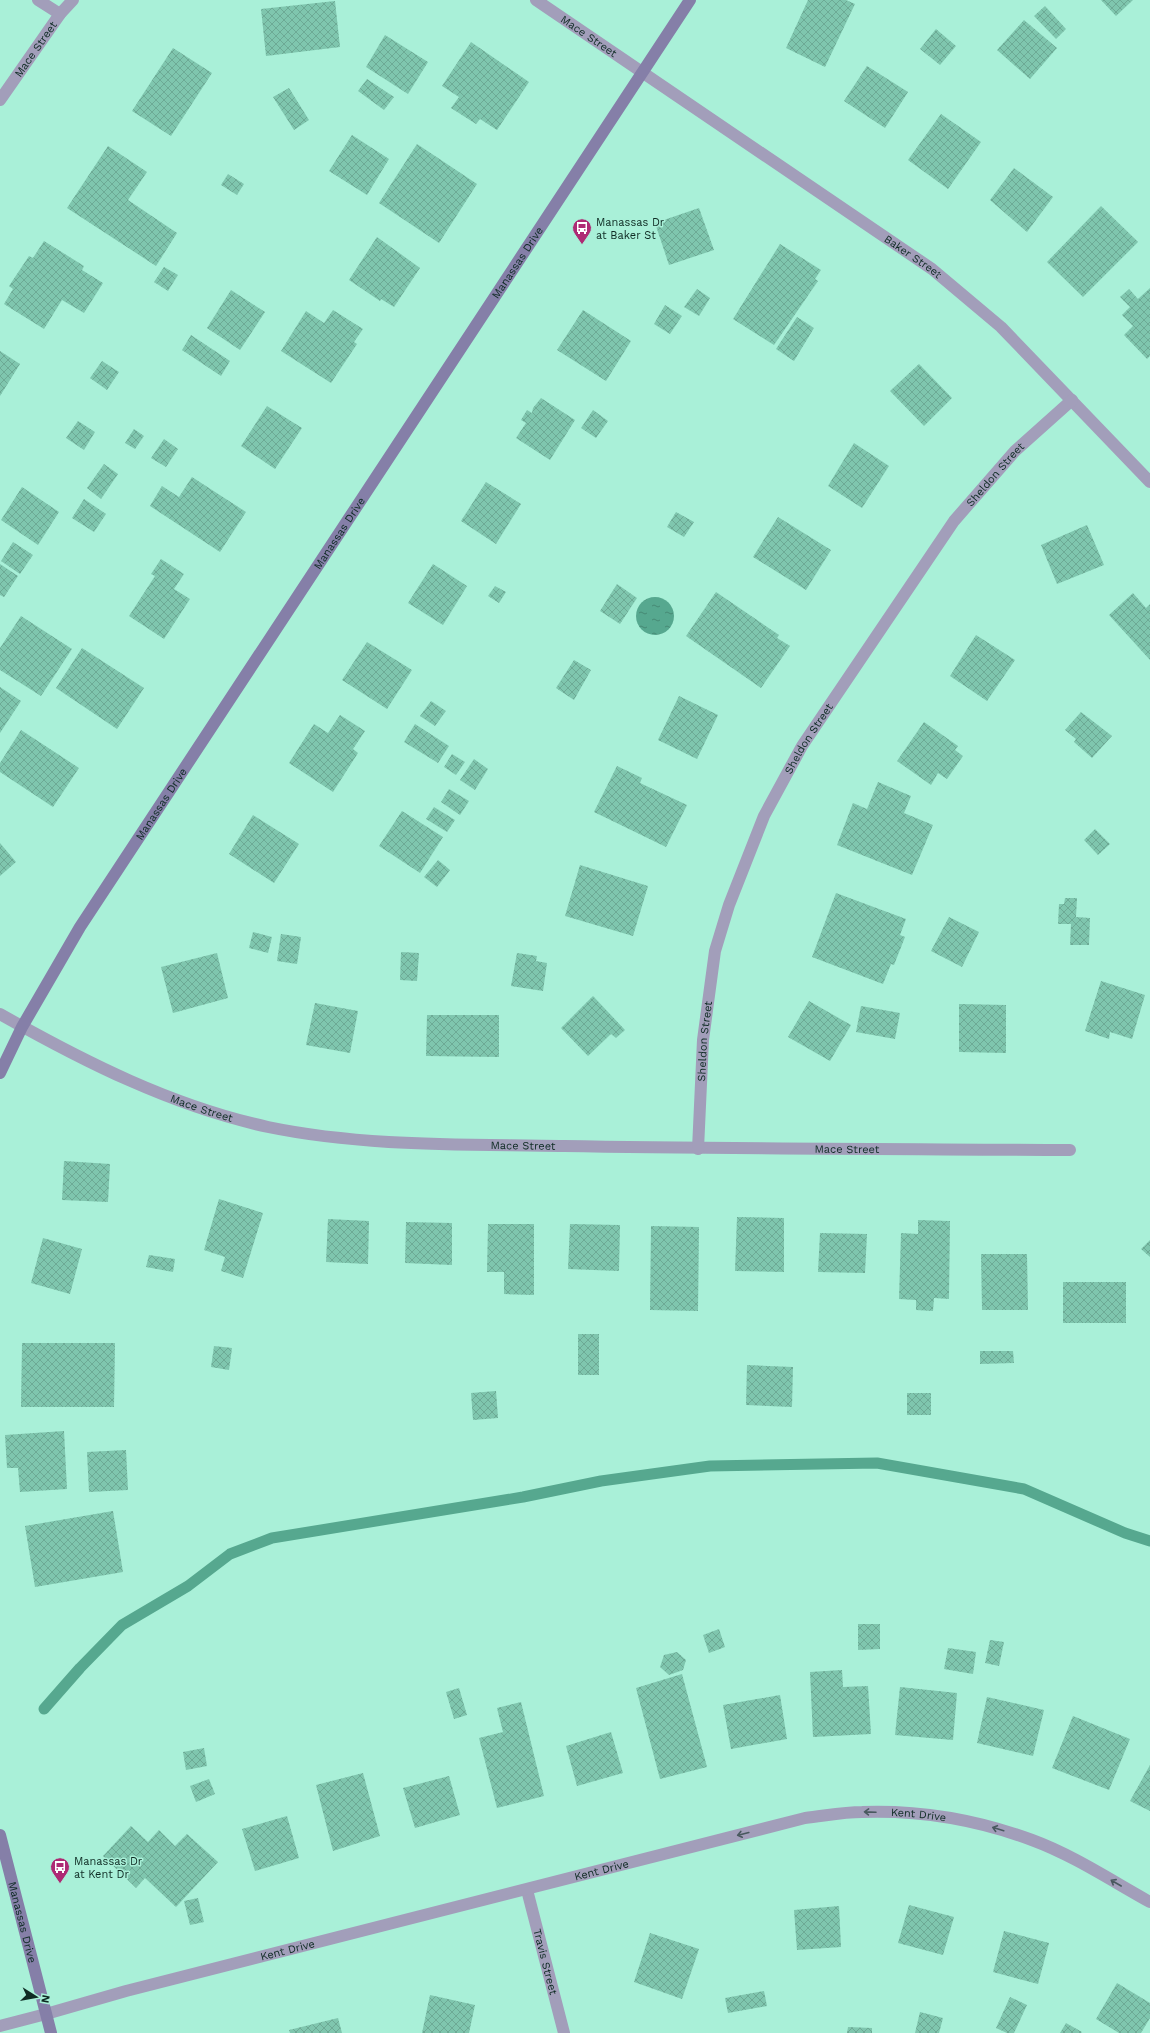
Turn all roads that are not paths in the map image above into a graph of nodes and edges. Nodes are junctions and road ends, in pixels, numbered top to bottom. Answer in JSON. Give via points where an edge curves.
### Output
{"nodes":[{"id":1,"x":38,"y":0,"type":"edge"},
{"id":2,"x":73,"y":0,"type":"edge"},
{"id":3,"x":536,"y":0,"type":"edge"},
{"id":4,"x":690,"y":0,"type":"edge"},
{"id":5,"x":60,"y":14,"type":"junction"},
{"id":6,"x":643,"y":72,"type":"junction"},
{"id":7,"x":0,"y":100,"type":"edge"},
{"id":8,"x":1072,"y":400,"type":"junction"},
{"id":9,"x":1150,"y":482,"type":"edge"},
{"id":10,"x":0,"y":1014,"type":"edge"},
{"id":11,"x":22,"y":1027,"type":"junction"},
{"id":12,"x":0,"y":1073,"type":"edge"},
{"id":13,"x":698,"y":1149,"type":"junction"},
{"id":14,"x":1070,"y":1150,"type":"dead end"},
{"id":15,"x":0,"y":1835,"type":"edge"},
{"id":16,"x":527,"y":1890,"type":"junction"},
{"id":17,"x":1150,"y":1902,"type":"edge"},
{"id":18,"x":46,"y":2014,"type":"junction"},
{"id":19,"x":0,"y":2026,"type":"edge"},
{"id":20,"x":51,"y":2033,"type":"edge"},
{"id":21,"x":564,"y":2033,"type":"edge"}],
"edges":[{"from":1,"to":5,"type":"street"},
{"from":2,"to":5,"type":"street","name":"Mace Street"},
{"from":3,"to":6,"type":"street","name":"Mace Street"},
{"from":4,"to":6,"type":"main road","name":"Manassas Drive"},
{"from":5,"to":7,"type":"street","name":"Mace Street"},
{"from":6,"to":8,"type":"street","name":"Baker Street","via":[[932,269],[1001,327]]},
{"from":6,"to":11,"type":"main road","name":"Manassas Drive","via":[[80,927]]},
{"from":8,"to":9,"type":"street","name":"Baker Street"},
{"from":8,"to":13,"type":"street","name":"Sheldon Street","via":[[1015,451],[954,521],[802,746],[764,816],[728,905],[715,951],[703,1040]]},
{"from":10,"to":11,"type":"street","name":"Mace Street"},
{"from":11,"to":12,"type":"main road","name":"Manassas Drive"},
{"from":11,"to":13,"type":"street","name":"Mace Street","via":[[104,1070],[182,1102],[267,1126],[330,1137],[393,1142]]},
{"from":13,"to":14,"type":"street","name":"Mace Street"},
{"from":15,"to":18,"type":"main road","name":"Manassas Drive"},
{"from":17,"to":16,"type":"street","name":"Kent Drive","one_way":true,"via":[[1086,1865],[1033,1840],[976,1822],[919,1814],[861,1812],[805,1818]]},
{"from":16,"to":18,"type":"street","name":"Kent Drive","via":[[134,1989]]},
{"from":16,"to":21,"type":"street","name":"Travis Street"},
{"from":18,"to":19,"type":"street","name":"Kent Drive"},
{"from":18,"to":20,"type":"main road","name":"Manassas Drive"}]}
